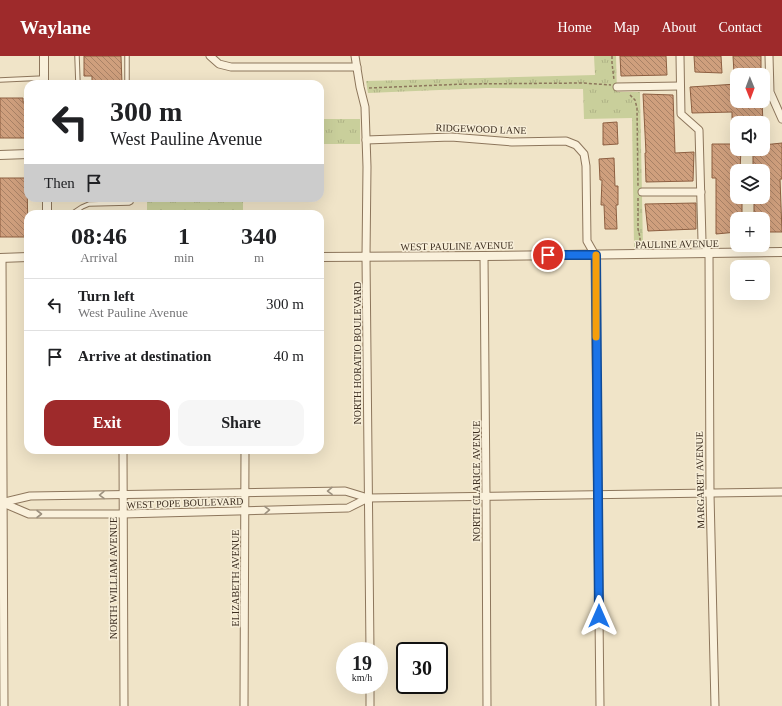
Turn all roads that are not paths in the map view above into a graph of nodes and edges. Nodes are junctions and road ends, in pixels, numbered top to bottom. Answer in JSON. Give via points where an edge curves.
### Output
{"nodes":[{"id":1,"x":44,"y":56,"type":"edge"},
{"id":2,"x":77,"y":56,"type":"edge"},
{"id":3,"x":127,"y":56,"type":"edge"},
{"id":4,"x":210,"y":56,"type":"edge"},
{"id":5,"x":355,"y":56,"type":"edge"},
{"id":6,"x":680,"y":56,"type":"edge"},
{"id":7,"x":769,"y":56,"type":"edge"},
{"id":8,"x":357,"y":67,"type":"junction"},
{"id":9,"x":0,"y":80,"type":"edge"},
{"id":10,"x":44,"y":80,"type":"edge"},
{"id":11,"x":78,"y":80,"type":"edge"},
{"id":12,"x":127,"y":80,"type":"edge"},
{"id":13,"x":24,"y":81,"type":"edge"},
{"id":14,"x":680,"y":86,"type":"junction"},
{"id":15,"x":616,"y":87,"type":"road end"},
{"id":16,"x":782,"y":119,"type":"edge"},
{"id":17,"x":366,"y":140,"type":"junction"},
{"id":18,"x":24,"y":154,"type":"edge"},
{"id":19,"x":0,"y":155,"type":"edge"},
{"id":20,"x":642,"y":192,"type":"dead end"},
{"id":21,"x":701,"y":192,"type":"junction"},
{"id":22,"x":131,"y":202,"type":"edge"},
{"id":23,"x":78,"y":210,"type":"edge"},
{"id":24,"x":782,"y":252,"type":"edge"},
{"id":25,"x":709,"y":253,"type":"junction"},
{"id":26,"x":596,"y":255,"type":"junction"},
{"id":27,"x":484,"y":256,"type":"junction"},
{"id":28,"x":24,"y":257,"type":"edge"},
{"id":29,"x":324,"y":257,"type":"edge"},
{"id":30,"x":366,"y":257,"type":"junction"},
{"id":31,"x":1,"y":258,"type":"edge"},
{"id":32,"x":123,"y":454,"type":"edge"},
{"id":33,"x":245,"y":454,"type":"edge"},
{"id":34,"x":782,"y":492,"type":"edge"},
{"id":35,"x":245,"y":493,"type":"junction"},
{"id":36,"x":123,"y":494,"type":"junction"},
{"id":37,"x":710,"y":494,"type":"junction"},
{"id":38,"x":598,"y":495,"type":"junction"},
{"id":39,"x":486,"y":497,"type":"junction"},
{"id":40,"x":368,"y":498,"type":"junction"},
{"id":41,"x":1,"y":503,"type":"edge"},
{"id":42,"x":245,"y":511,"type":"junction"},
{"id":43,"x":123,"y":514,"type":"junction"},
{"id":44,"x":370,"y":642,"type":"edge"},
{"id":45,"x":370,"y":694,"type":"edge"},
{"id":46,"x":4,"y":706,"type":"edge"},
{"id":47,"x":124,"y":706,"type":"edge"},
{"id":48,"x":244,"y":706,"type":"edge"},
{"id":49,"x":370,"y":706,"type":"edge"},
{"id":50,"x":487,"y":706,"type":"edge"},
{"id":51,"x":600,"y":706,"type":"edge"},
{"id":52,"x":715,"y":706,"type":"edge"}],
"edges":[{"from":1,"to":10,"type":"street"},
{"from":2,"to":11,"type":"lane"},
{"from":3,"to":12,"type":"lane"},
{"from":4,"to":8,"type":"street","via":[[219,64],[232,67]]},
{"from":5,"to":8,"type":"street","name":"NORTH HORATIO BOULEVARD"},
{"from":6,"to":14,"type":"street"},
{"from":7,"to":16,"type":"street","via":[[770,92]]},
{"from":8,"to":17,"type":"street","name":"NORTH HORATIO BOULEVARD","via":[[365,107]]},
{"from":9,"to":13,"type":"lane"},
{"from":14,"to":15,"type":"street"},
{"from":14,"to":21,"type":"street","via":[[681,114],[699,130]]},
{"from":17,"to":26,"type":"street","name":"RIDGEWOOD LANE","via":[[451,136],[512,142],[566,141],[576,145],[584,154],[586,166],[587,241]]},
{"from":17,"to":30,"type":"street","name":"NORTH HORATIO BOULEVARD"},
{"from":18,"to":19,"type":"street"},
{"from":20,"to":21,"type":"street"},
{"from":21,"to":25,"type":"street","via":[[702,241]]},
{"from":22,"to":23,"type":"lane","via":[[89,204]]},
{"from":24,"to":25,"type":"street","name":"PAULINE AVENUE"},
{"from":25,"to":26,"type":"street","name":"PAULINE AVENUE"},
{"from":25,"to":37,"type":"street","name":"MARGARET AVENUE"},
{"from":26,"to":27,"type":"street","name":"WEST PAULINE AVENUE"},
{"from":26,"to":38,"type":"street"},
{"from":27,"to":30,"type":"street","name":"WEST PAULINE AVENUE"},
{"from":27,"to":39,"type":"street","name":"NORTH CLARICE AVENUE"},
{"from":28,"to":31,"type":"street"},
{"from":29,"to":30,"type":"street"},
{"from":30,"to":40,"type":"street","name":"NORTH HORATIO BOULEVARD"},
{"from":31,"to":41,"type":"street"},
{"from":32,"to":36,"type":"street","name":"NORTH WILLIAM AVENUE"},
{"from":33,"to":35,"type":"street","name":"ELIZABETH AVENUE"},
{"from":34,"to":37,"type":"street","name":"WEST POPE BOULEVARD"},
{"from":35,"to":36,"type":"street","name":"WEST POPE BOULEVARD"},
{"from":40,"to":35,"type":"street","name":"WEST POPE BOULEVARD","one_way":true,"via":[[345,491]]},
{"from":35,"to":42,"type":"street","name":"ELIZABETH AVENUE"},
{"from":36,"to":41,"type":"street","name":"WEST POPE BOULEVARD","one_way":true,"via":[[30,496]]},
{"from":36,"to":43,"type":"street","name":"NORTH WILLIAM AVENUE"},
{"from":37,"to":38,"type":"street","name":"WEST POPE BOULEVARD"},
{"from":37,"to":52,"type":"street","name":"MARGARET AVENUE"},
{"from":38,"to":39,"type":"street","name":"WEST POPE BOULEVARD"},
{"from":38,"to":51,"type":"street"},
{"from":39,"to":40,"type":"street","name":"WEST POPE BOULEVARD"},
{"from":39,"to":50,"type":"street","name":"NORTH CLARICE AVENUE"},
{"from":42,"to":40,"type":"street","name":"WEST POPE BOULEVARD","one_way":true,"via":[[348,508]]},
{"from":40,"to":44,"type":"street","name":"NORTH HORATIO BOULEVARD"},
{"from":41,"to":43,"type":"street","name":"WEST POPE BOULEVARD","one_way":true,"via":[[29,514]]},
{"from":41,"to":46,"type":"street"},
{"from":42,"to":43,"type":"street","name":"WEST POPE BOULEVARD"},
{"from":42,"to":48,"type":"street","name":"ELIZABETH AVENUE"},
{"from":43,"to":47,"type":"street","name":"NORTH WILLIAM AVENUE"},
{"from":45,"to":49,"type":"street"}]}
